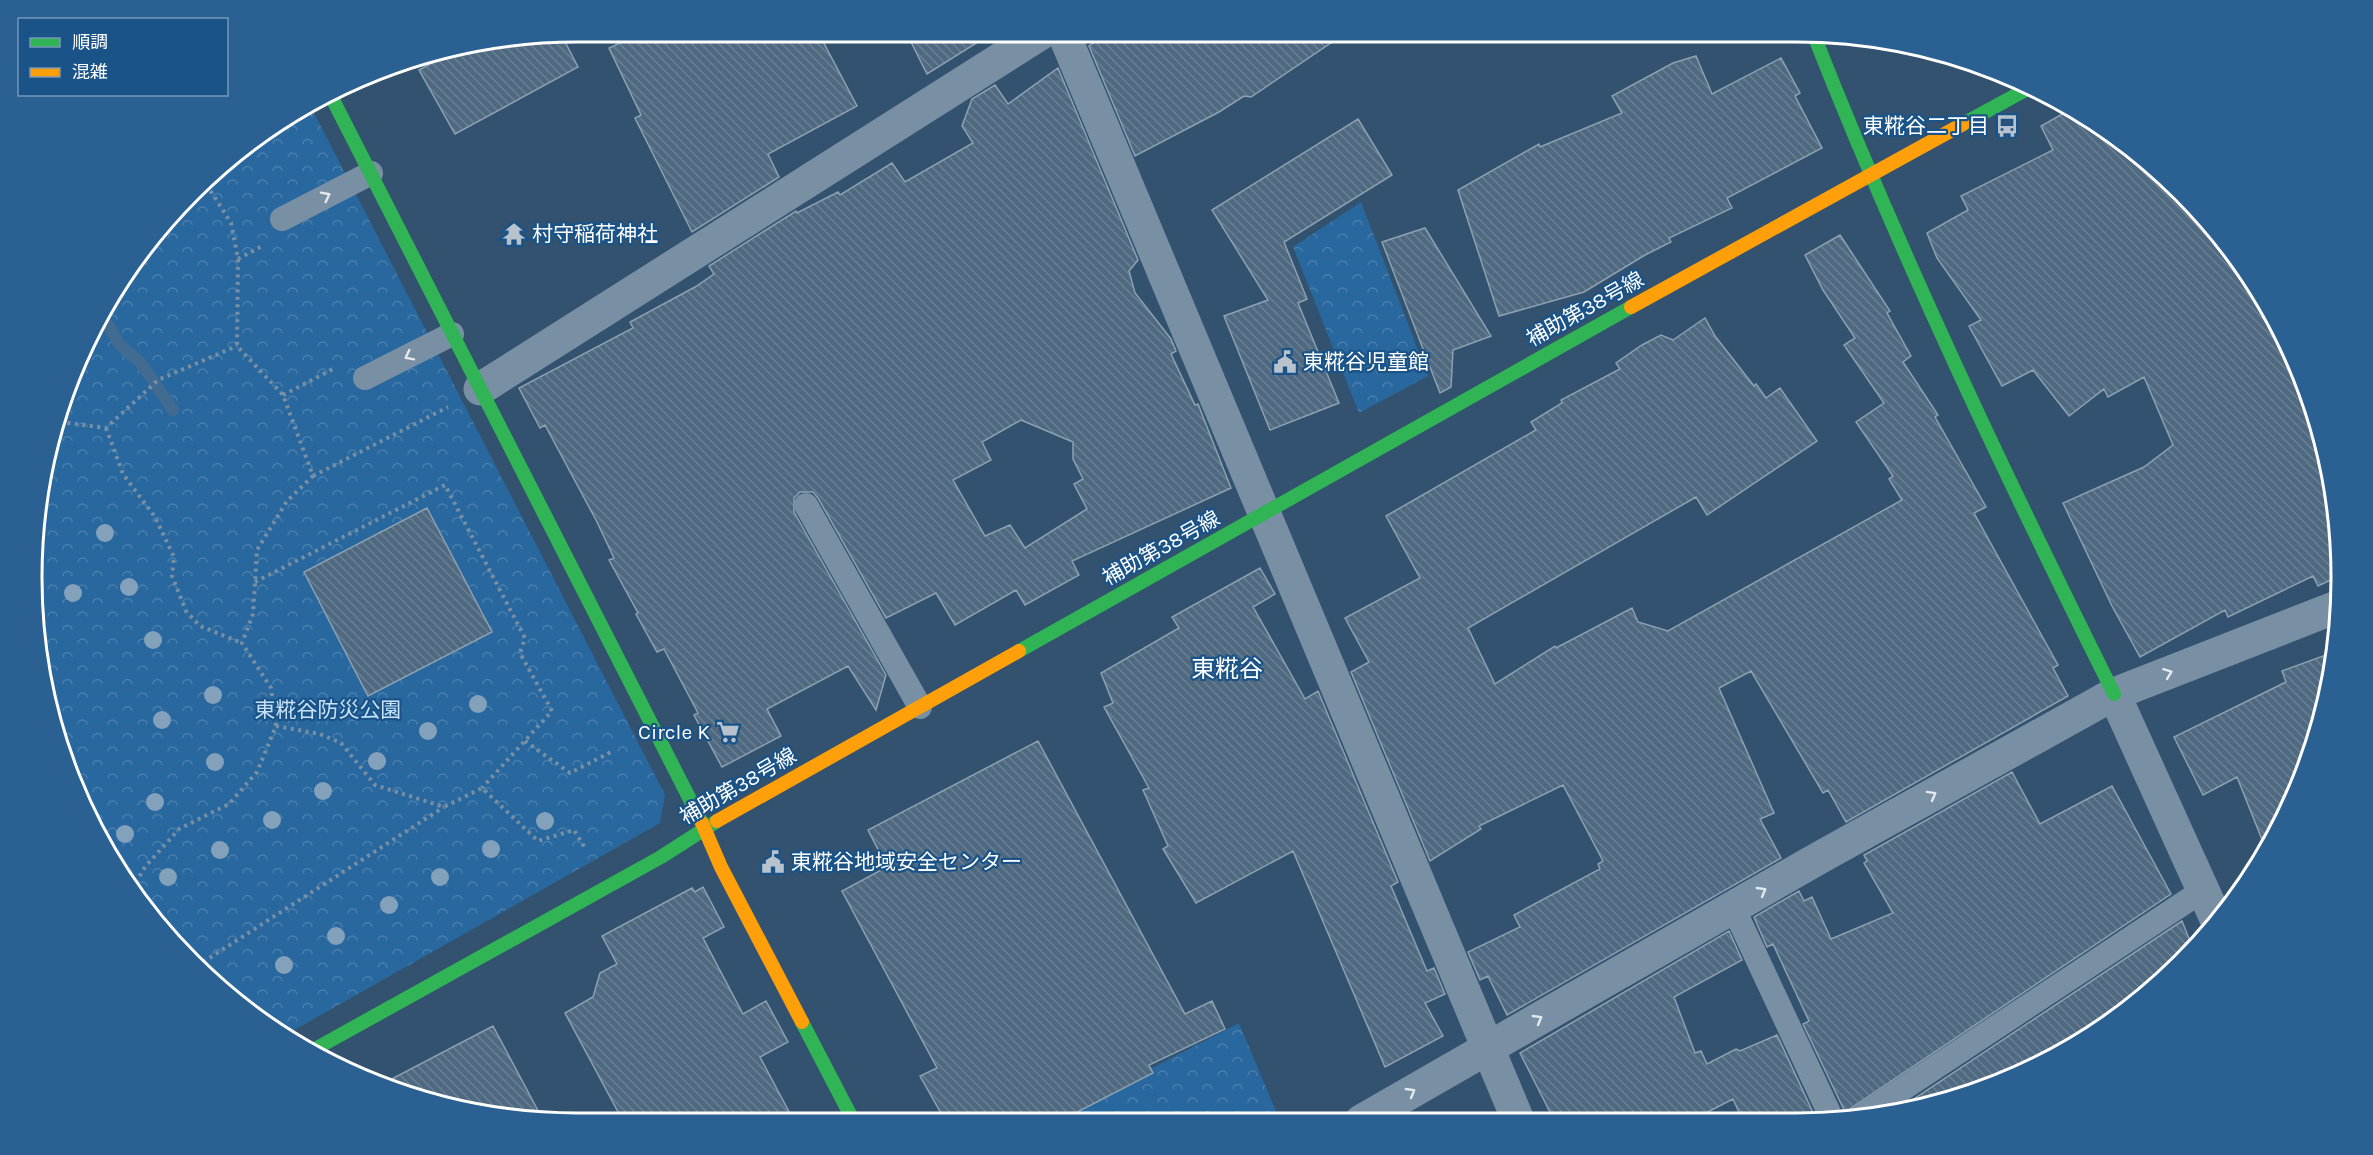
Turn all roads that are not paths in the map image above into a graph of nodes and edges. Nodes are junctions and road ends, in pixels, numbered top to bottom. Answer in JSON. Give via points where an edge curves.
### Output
{"nodes":[{"id":1,"x":1027,"y":42,"type":"edge"},
{"id":2,"x":1067,"y":42,"type":"edge"},
{"id":3,"x":1817,"y":43,"type":"edge"},
{"id":4,"x":2021,"y":92,"type":"edge"},
{"id":5,"x":334,"y":101,"type":"edge"},
{"id":6,"x":371,"y":173,"type":"junction"},
{"id":7,"x":1870,"y":176,"type":"junction"},
{"id":8,"x":282,"y":219,"type":"dead end"},
{"id":9,"x":452,"y":334,"type":"junction"},
{"id":10,"x":365,"y":378,"type":"dead end"},
{"id":11,"x":480,"y":389,"type":"junction"},
{"id":12,"x":806,"y":505,"type":"dead end"},
{"id":13,"x":1264,"y":513,"type":"junction"},
{"id":14,"x":2330,"y":609,"type":"edge"},
{"id":15,"x":2114,"y":694,"type":"junction"},
{"id":16,"x":920,"y":707,"type":"junction"},
{"id":17,"x":702,"y":829,"type":"junction"},
{"id":18,"x":2202,"y":891,"type":"junction"},
{"id":19,"x":1733,"y":907,"type":"junction"},
{"id":20,"x":2213,"y":912,"type":"edge"},
{"id":21,"x":320,"y":1046,"type":"edge"},
{"id":22,"x":1488,"y":1048,"type":"junction"},
{"id":23,"x":1876,"y":1106,"type":"edge"},
{"id":24,"x":1829,"y":1112,"type":"edge"},
{"id":25,"x":849,"y":1113,"type":"edge"},
{"id":26,"x":1375,"y":1113,"type":"edge"},
{"id":27,"x":1515,"y":1113,"type":"edge"}],
"edges":[{"from":1,"to":11,"type":"street"},
{"from":2,"to":13,"type":"street"},
{"from":3,"to":7,"type":"street"},
{"from":4,"to":7,"type":"street","name":"補助第38号線"},
{"from":5,"to":6,"type":"street"},
{"from":8,"to":6,"type":"lane","one_way":true},
{"from":6,"to":9,"type":"street"},
{"from":7,"to":13,"type":"street","name":"補助第38号線"},
{"from":7,"to":15,"type":"street","via":[[2032,530]]},
{"from":9,"to":10,"type":"lane","one_way":true},
{"from":9,"to":11,"type":"street"},
{"from":11,"to":17,"type":"street","via":[[688,793]]},
{"from":12,"to":16,"type":"lane"},
{"from":13,"to":16,"type":"street","name":"補助第38号線"},
{"from":13,"to":22,"type":"street"},
{"from":15,"to":14,"type":"street","one_way":true},
{"from":15,"to":18,"type":"street"},
{"from":19,"to":15,"type":"street","one_way":true},
{"from":16,"to":17,"type":"street","name":"補助第38号線"},
{"from":17,"to":21,"type":"street","name":"補助第38号線","via":[[661,857]]},
{"from":17,"to":25,"type":"street"},
{"from":18,"to":20,"type":"street"},
{"from":18,"to":23,"type":"lane"},
{"from":22,"to":19,"type":"street","one_way":true},
{"from":19,"to":24,"type":"lane"},
{"from":26,"to":22,"type":"street","one_way":true},
{"from":22,"to":27,"type":"street"}]}
